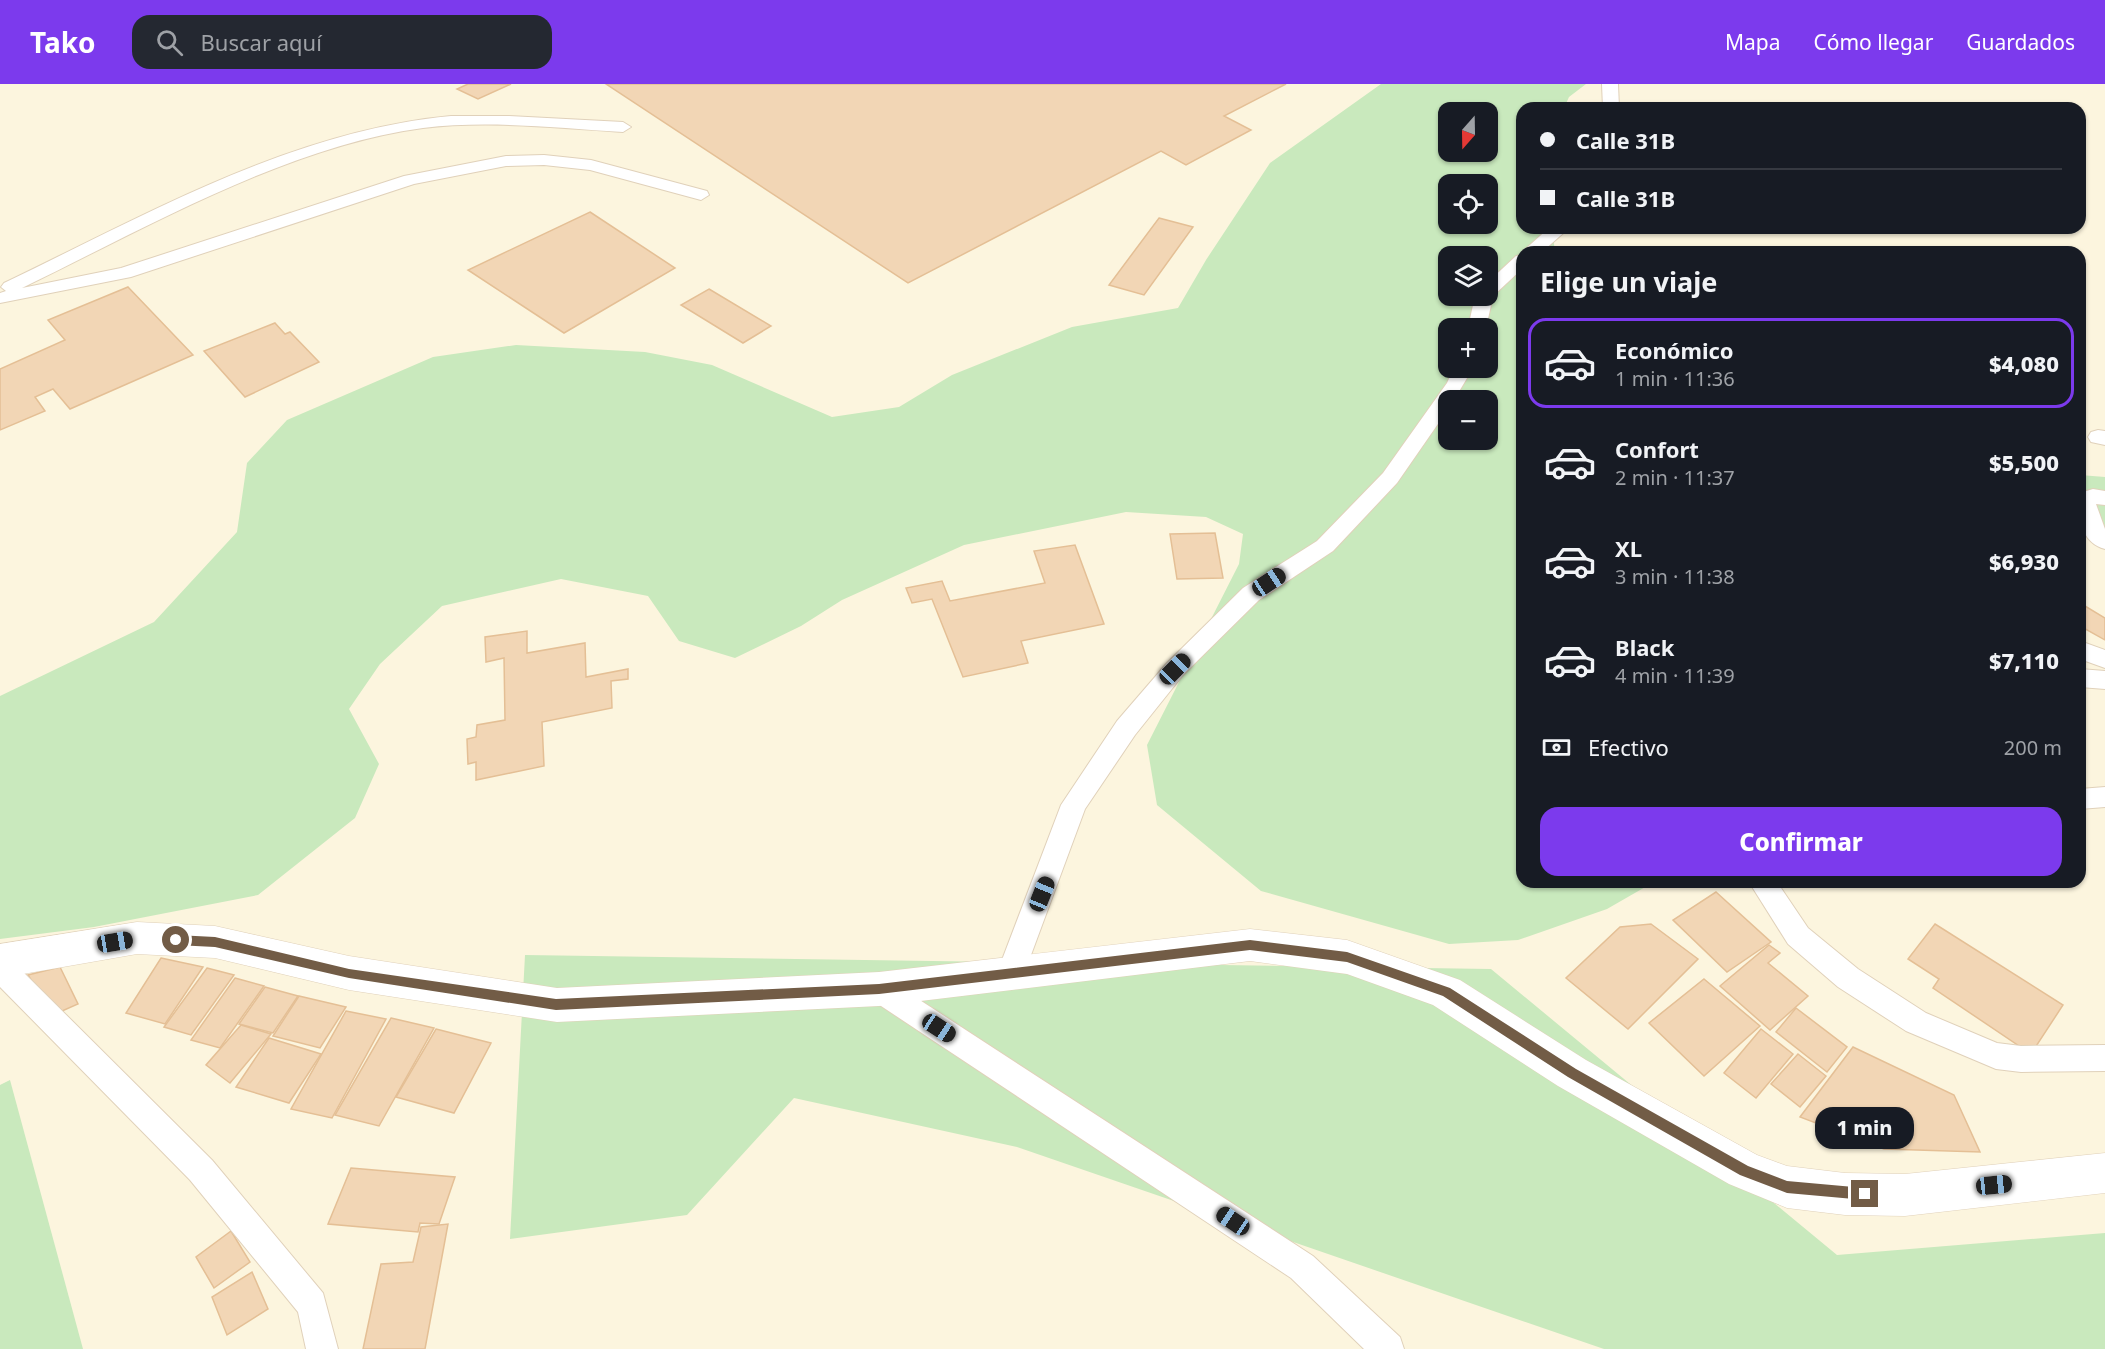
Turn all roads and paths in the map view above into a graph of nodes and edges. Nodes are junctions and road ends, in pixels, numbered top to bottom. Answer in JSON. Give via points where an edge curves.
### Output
{"nodes":[{"id":1,"x":1610,"y":84,"type":"edge"},
{"id":2,"x":1611,"y":102,"type":"edge"},
{"id":3,"x":623,"y":127,"type":"dead end"},
{"id":4,"x":700,"y":195,"type":"dead end"},
{"id":5,"x":1552,"y":234,"type":"edge"},
{"id":6,"x":1538,"y":246,"type":"edge"},
{"id":7,"x":1516,"y":266,"type":"edge"},
{"id":8,"x":1498,"y":283,"type":"edge"},
{"id":9,"x":0,"y":291,"type":"edge"},
{"id":10,"x":0,"y":298,"type":"edge"},
{"id":11,"x":1459,"y":378,"type":"edge"},
{"id":12,"x":2105,"y":498,"type":"edge"},
{"id":13,"x":2086,"y":499,"type":"edge"},
{"id":14,"x":2086,"y":506,"type":"edge"},
{"id":15,"x":2105,"y":541,"type":"edge"},
{"id":16,"x":2086,"y":652,"type":"edge"},
{"id":17,"x":2105,"y":659,"type":"edge"},
{"id":18,"x":2086,"y":678,"type":"edge"},
{"id":19,"x":2105,"y":680,"type":"edge"},
{"id":20,"x":2105,"y":797,"type":"edge"},
{"id":21,"x":2086,"y":799,"type":"edge"},
{"id":22,"x":1766,"y":888,"type":"edge"},
{"id":23,"x":0,"y":961,"type":"edge"},
{"id":24,"x":0,"y":968,"type":"edge"},
{"id":25,"x":1011,"y":973,"type":"junction"},
{"id":26,"x":879,"y":989,"type":"junction"},
{"id":27,"x":2105,"y":1058,"type":"edge"},
{"id":28,"x":2105,"y":1173,"type":"edge"},
{"id":29,"x":322,"y":1349,"type":"edge"},
{"id":30,"x":1388,"y":1349,"type":"edge"}],
"edges":[{"from":1,"to":2,"type":"lane"},
{"from":3,"to":9,"type":"lane","via":[[465,121],[398,127],[244,177]]},
{"from":4,"to":10,"type":"lane","via":[[591,165],[506,161],[410,180],[125,273]]},
{"from":5,"to":6,"type":"lane"},
{"from":7,"to":8,"type":"lane"},
{"from":11,"to":25,"type":"lane","via":[[1390,478],[1325,546],[1251,594],[1175,669],[1126,728],[1074,805]]},
{"from":12,"to":13,"type":"lane"},
{"from":14,"to":15,"type":"lane","via":[[2094,532]]},
{"from":16,"to":17,"type":"lane"},
{"from":18,"to":19,"type":"lane"},
{"from":20,"to":21,"type":"lane"},
{"from":22,"to":27,"type":"lane","via":[[1798,936],[1848,978],[1916,1022],[1996,1056]]},
{"from":23,"to":26,"type":"street","via":[[137,938],[215,942],[349,974],[556,1005]]},
{"from":24,"to":29,"type":"lane","via":[[201,1170],[312,1304]]},
{"from":25,"to":26,"type":"street"},
{"from":25,"to":28,"type":"street","via":[[1250,945],[1347,957],[1446,992],[1582,1079],[1744,1170],[1787,1187],[1845,1194],[1905,1194]]},
{"from":26,"to":30,"type":"lane","via":[[1302,1267]]}]}
